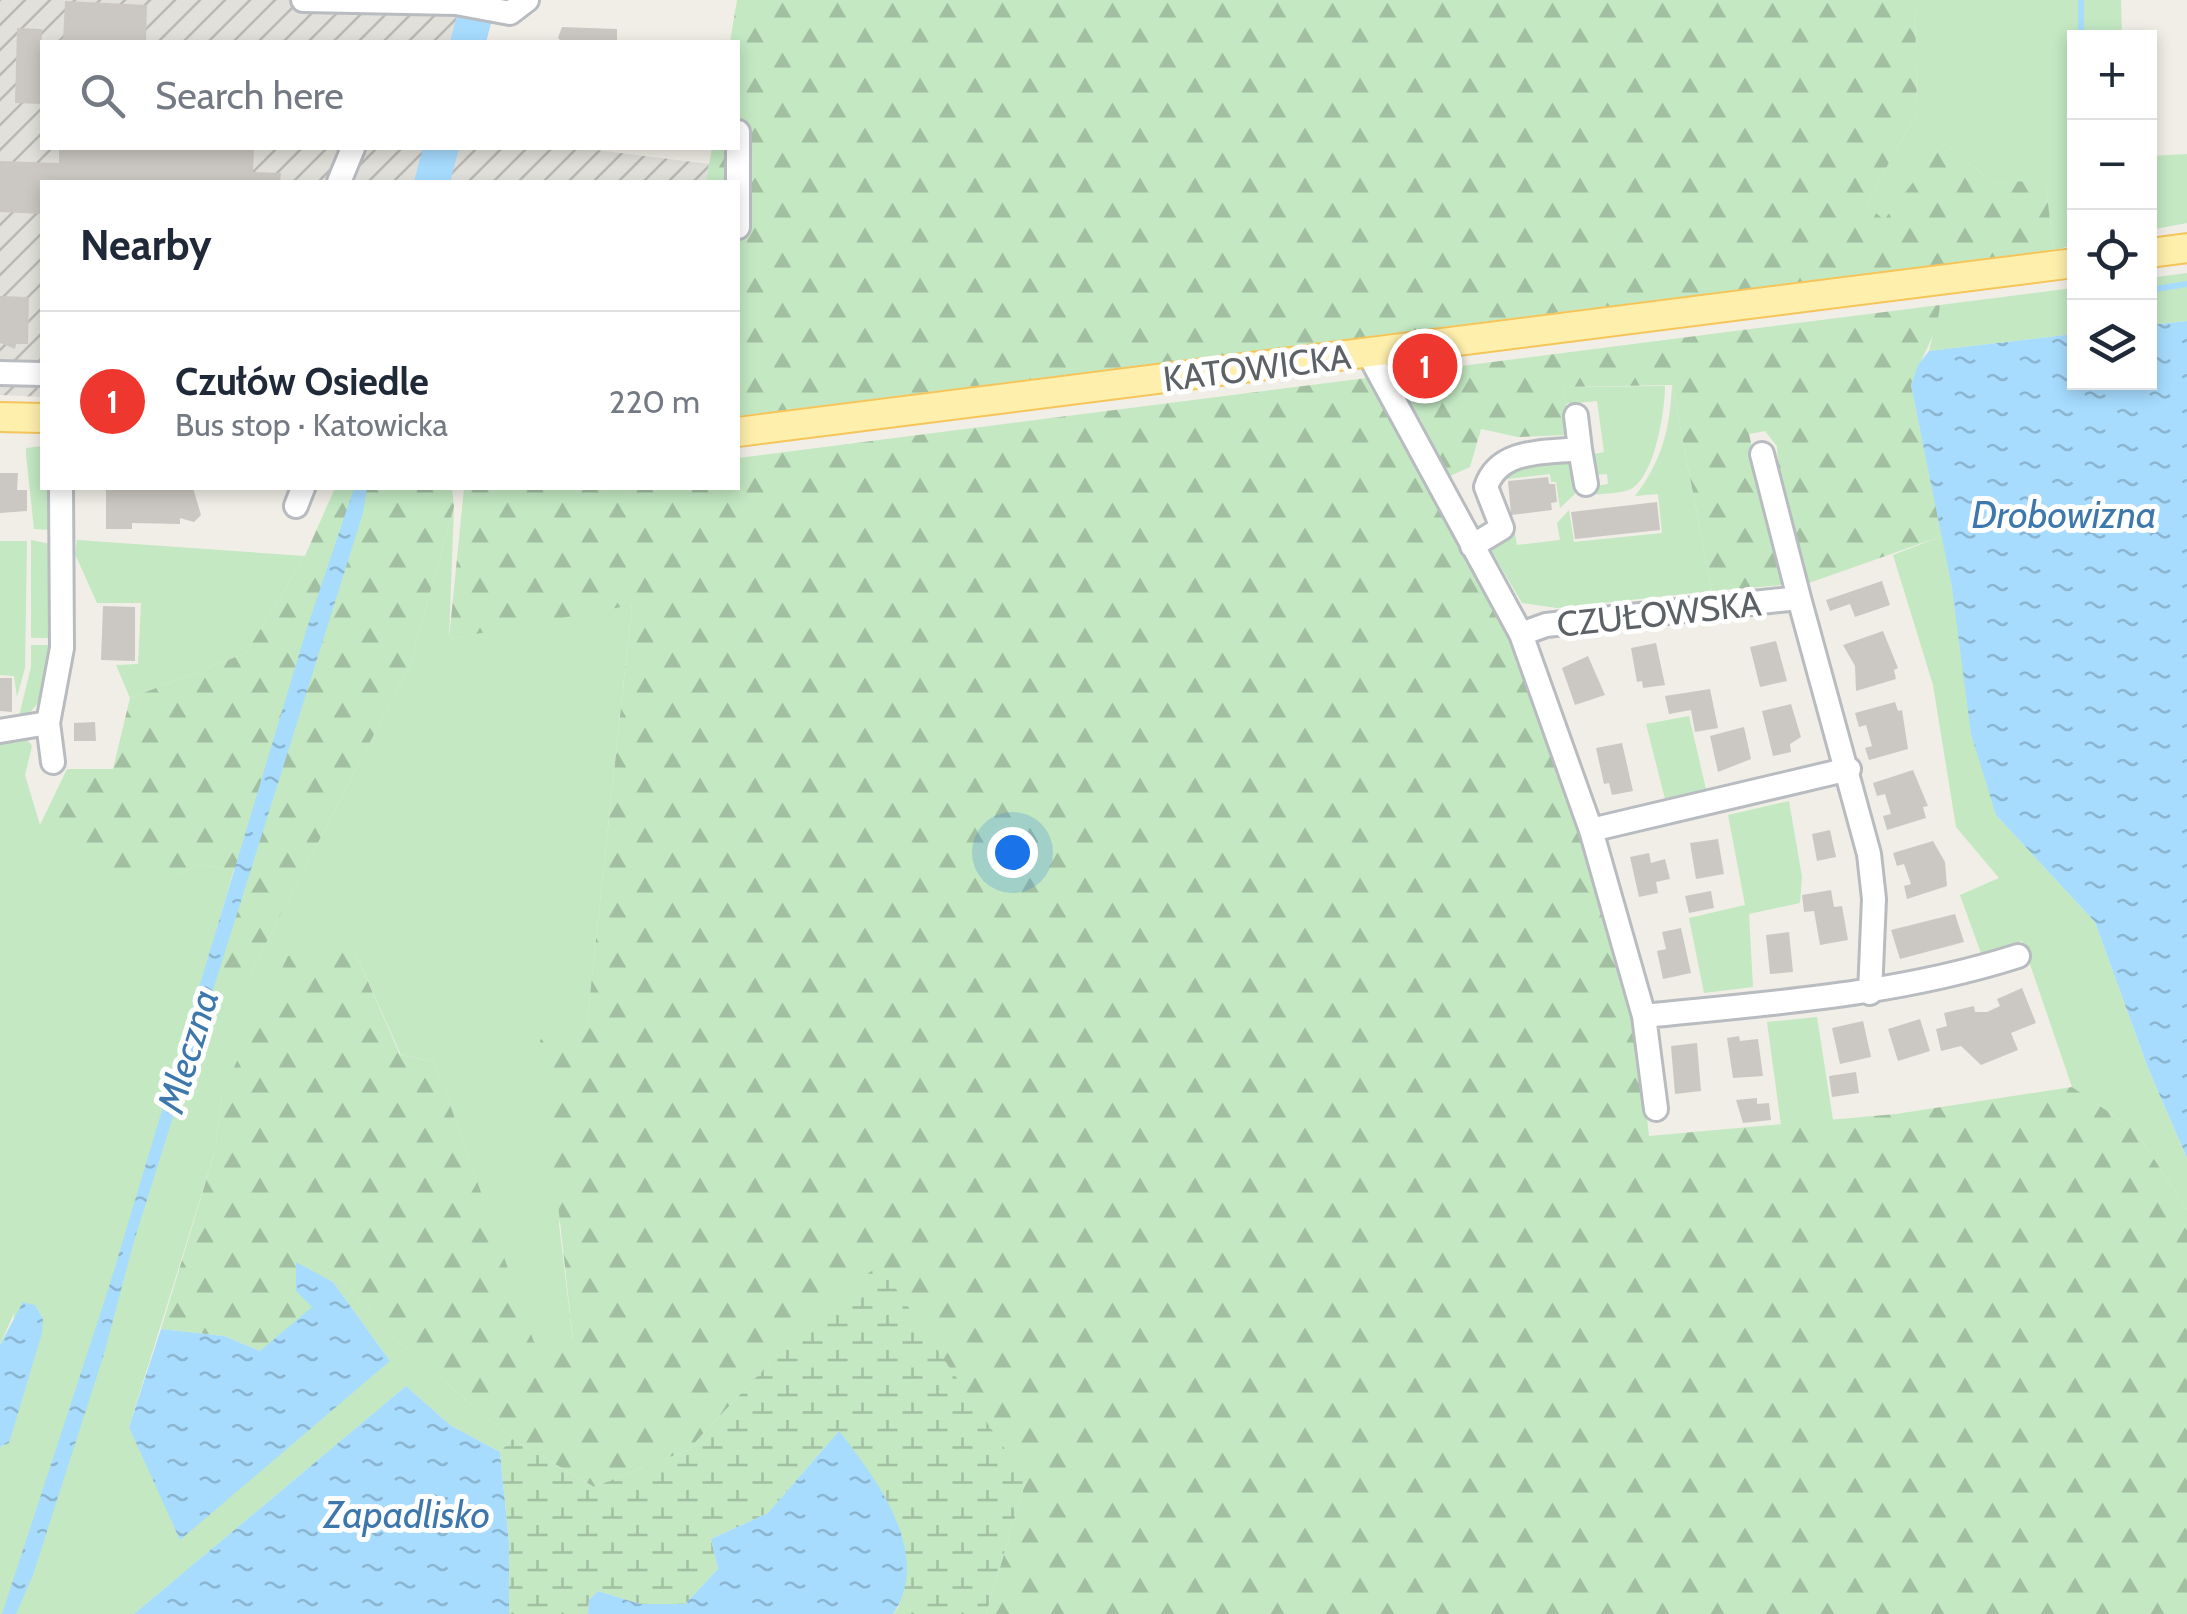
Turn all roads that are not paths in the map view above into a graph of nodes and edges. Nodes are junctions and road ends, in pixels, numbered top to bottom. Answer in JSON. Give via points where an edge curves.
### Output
{"nodes":[{"id":1,"x":303,"y":0,"type":"edge"},
{"id":2,"x":527,"y":0,"type":"edge"},
{"id":3,"x":352,"y":150,"type":"edge"},
{"id":4,"x":738,"y":150,"type":"edge"},
{"id":5,"x":340,"y":180,"type":"edge"},
{"id":6,"x":738,"y":180,"type":"edge"},
{"id":7,"x":2187,"y":248,"type":"edge"},
{"id":8,"x":2157,"y":252,"type":"edge"},
{"id":9,"x":2067,"y":263,"type":"edge"},
{"id":10,"x":1368,"y":354,"type":"junction"},
{"id":11,"x":0,"y":373,"type":"edge"},
{"id":12,"x":40,"y":374,"type":"edge"},
{"id":13,"x":1576,"y":416,"type":"dead end"},
{"id":14,"x":0,"y":418,"type":"edge"},
{"id":15,"x":40,"y":418,"type":"edge"},
{"id":16,"x":740,"y":432,"type":"edge"},
{"id":17,"x":1580,"y":449,"type":"junction"},
{"id":18,"x":1762,"y":454,"type":"dead end"},
{"id":19,"x":1586,"y":484,"type":"dead end"},
{"id":20,"x":61,"y":490,"type":"edge"},
{"id":21,"x":1472,"y":546,"type":"junction"},
{"id":22,"x":1799,"y":598,"type":"junction"},
{"id":23,"x":1521,"y":634,"type":"junction"},
{"id":24,"x":48,"y":723,"type":"junction"},
{"id":25,"x":0,"y":730,"type":"edge"},
{"id":26,"x":53,"y":762,"type":"dead end"},
{"id":27,"x":1849,"y":769,"type":"junction"},
{"id":28,"x":1590,"y":830,"type":"junction"},
{"id":29,"x":2018,"y":956,"type":"dead end"},
{"id":30,"x":1870,"y":994,"type":"junction"},
{"id":31,"x":1644,"y":1016,"type":"junction"},
{"id":32,"x":1656,"y":1110,"type":"dead end"}],
"edges":[{"from":1,"to":2,"type":"street","via":[[456,3],[510,12]]},
{"from":3,"to":5,"type":"street"},
{"from":4,"to":6,"type":"street"},
{"from":7,"to":8,"type":"main road"},
{"from":9,"to":10,"type":"main road","name":"KATOWICKA"},
{"from":10,"to":16,"type":"main road","name":"KATOWICKA"},
{"from":10,"to":21,"type":"street","name":"CZUŁOWSKA"},
{"from":11,"to":12,"type":"street"},
{"from":13,"to":17,"type":"street"},
{"from":14,"to":15,"type":"main road"},
{"from":17,"to":19,"type":"street"},
{"from":17,"to":21,"type":"street","via":[[1503,462],[1486,487],[1502,528]]},
{"from":18,"to":22,"type":"street"},
{"from":20,"to":24,"type":"street","via":[[62,648]]},
{"from":21,"to":23,"type":"street","name":"CZUŁOWSKA"},
{"from":22,"to":23,"type":"street","name":"CZUŁOWSKA","via":[[1546,625]]},
{"from":22,"to":27,"type":"street","name":"CZUŁOWSKA"},
{"from":23,"to":28,"type":"street","name":"CZUŁOWSKA"},
{"from":24,"to":25,"type":"street"},
{"from":24,"to":26,"type":"street"},
{"from":27,"to":28,"type":"street"},
{"from":27,"to":30,"type":"street","name":"CZUŁOWSKA","via":[[1874,899]]},
{"from":28,"to":31,"type":"street","name":"CZUŁOWSKA"},
{"from":29,"to":30,"type":"street"},
{"from":30,"to":31,"type":"street"},
{"from":31,"to":32,"type":"street","name":"CZUŁOWSKA"}]}
